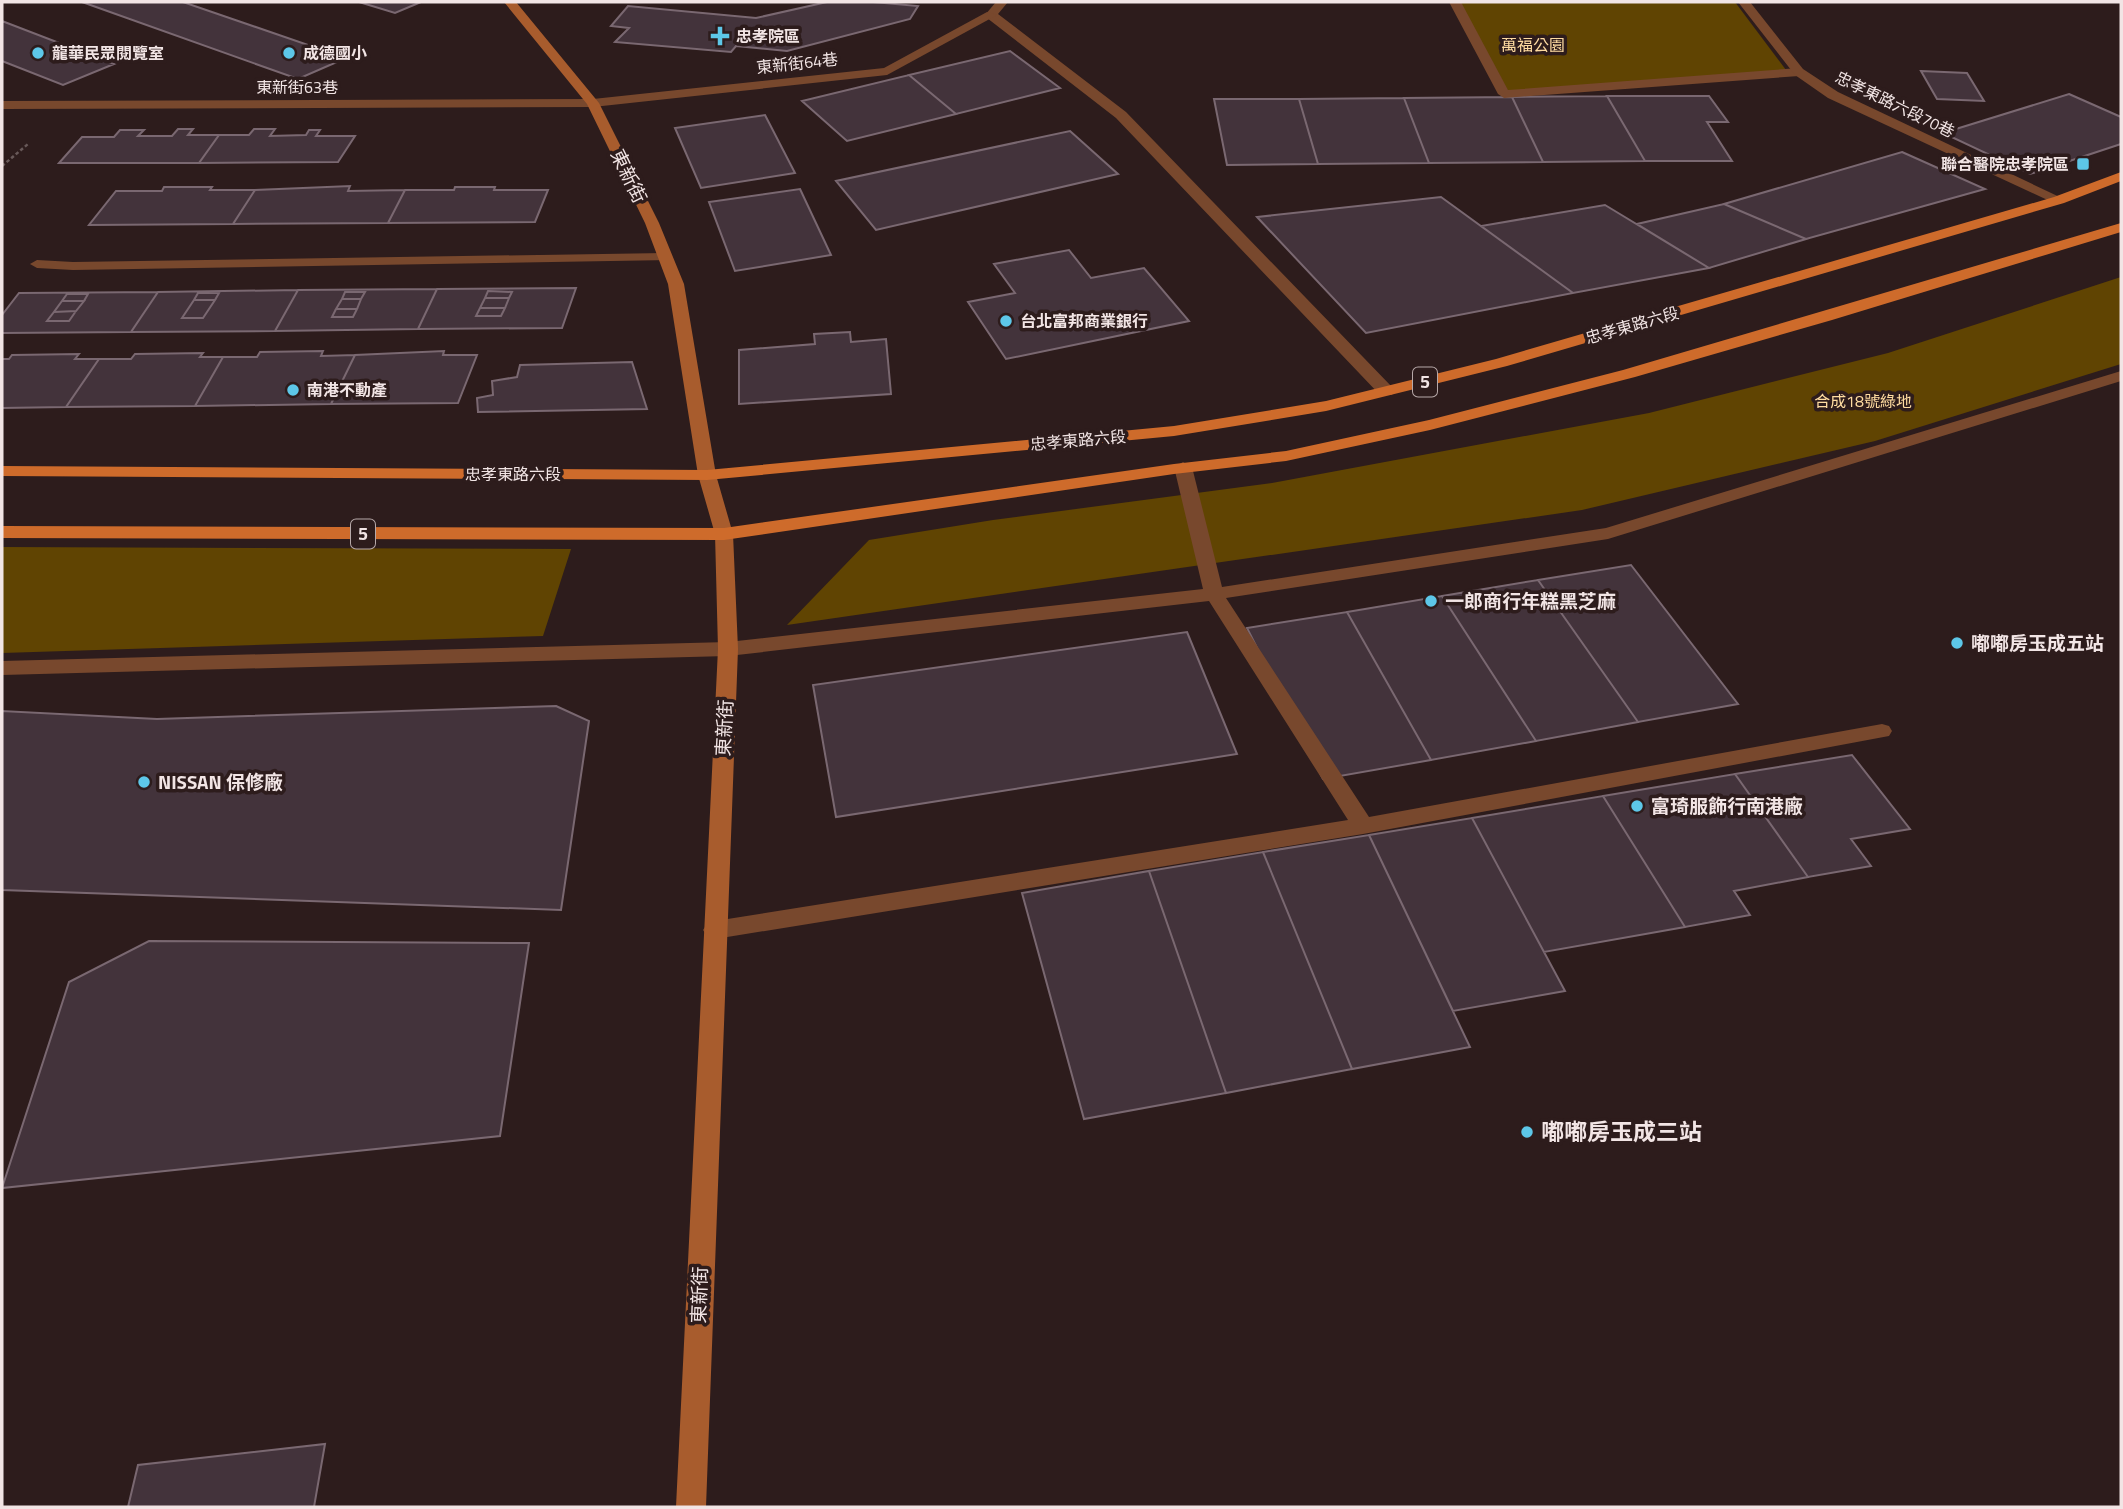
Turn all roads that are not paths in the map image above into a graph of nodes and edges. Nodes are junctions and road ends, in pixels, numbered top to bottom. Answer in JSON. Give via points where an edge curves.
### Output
{"nodes":[{"id":1,"x":510,"y":2,"type":"edge"},
{"id":2,"x":1002,"y":2,"type":"edge"},
{"id":3,"x":1455,"y":2,"type":"edge"},
{"id":4,"x":1744,"y":2,"type":"edge"},
{"id":5,"x":991,"y":15,"type":"junction"},
{"id":6,"x":1799,"y":72,"type":"junction"},
{"id":7,"x":593,"y":103,"type":"junction"},
{"id":8,"x":2,"y":106,"type":"edge"},
{"id":9,"x":2121,"y":176,"type":"edge"},
{"id":10,"x":2059,"y":200,"type":"junction"},
{"id":11,"x":2121,"y":227,"type":"edge"},
{"id":12,"x":665,"y":257,"type":"junction"},
{"id":13,"x":37,"y":264,"type":"dead end"},
{"id":14,"x":2121,"y":376,"type":"edge"},
{"id":15,"x":1386,"y":391,"type":"junction"},
{"id":16,"x":1183,"y":467,"type":"junction"},
{"id":17,"x":2,"y":471,"type":"edge"},
{"id":18,"x":707,"y":475,"type":"junction"},
{"id":19,"x":2,"y":532,"type":"edge"},
{"id":20,"x":724,"y":534,"type":"junction"},
{"id":21,"x":1214,"y":594,"type":"junction"},
{"id":22,"x":727,"y":649,"type":"junction"},
{"id":23,"x":2,"y":668,"type":"edge"},
{"id":24,"x":1882,"y":731,"type":"dead end"},
{"id":25,"x":1363,"y":825,"type":"junction"},
{"id":26,"x":715,"y":930,"type":"junction"},
{"id":27,"x":691,"y":1507,"type":"edge"}],
"edges":[{"from":1,"to":7,"type":"street","name":"東新街"},
{"from":2,"to":5,"type":"street"},
{"from":3,"to":6,"type":"street","via":[[1504,94]]},
{"from":4,"to":6,"type":"street","name":"忠孝東路六段70巷"},
{"from":5,"to":7,"type":"street","name":"東新街64巷","via":[[887,71]]},
{"from":5,"to":15,"type":"street","via":[[1121,115]]},
{"from":6,"to":10,"type":"street","name":"忠孝東路六段70巷","via":[[1833,95]]},
{"from":7,"to":8,"type":"street","name":"東新街63巷"},
{"from":7,"to":12,"type":"street","name":"東新街"},
{"from":9,"to":10,"type":"main road","name":"忠孝東路六段","number":"5"},
{"from":10,"to":15,"type":"main road","name":"忠孝東路六段","number":"5","via":[[1501,363]]},
{"from":11,"to":16,"type":"main road","number":"5","via":[[1828,317],[1548,394],[1325,449]]},
{"from":12,"to":13,"type":"street"},
{"from":12,"to":18,"type":"street","name":"東新街","via":[[676,284]]},
{"from":14,"to":21,"type":"street","via":[[1608,533]]},
{"from":15,"to":18,"type":"main road","name":"忠孝東路六段","number":"5","via":[[1326,406],[1174,431]]},
{"from":16,"to":20,"type":"main road","number":"5"},
{"from":16,"to":21,"type":"street"},
{"from":17,"to":18,"type":"main road","name":"忠孝東路六段","number":"5"},
{"from":18,"to":20,"type":"street","name":"東新街"},
{"from":19,"to":20,"type":"main road","number":"5"},
{"from":20,"to":22,"type":"street","name":"東新街"},
{"from":21,"to":22,"type":"street"},
{"from":21,"to":25,"type":"street"},
{"from":22,"to":23,"type":"street"},
{"from":22,"to":26,"type":"street","name":"東新街"},
{"from":24,"to":25,"type":"street"},
{"from":25,"to":26,"type":"street"},
{"from":26,"to":27,"type":"street","name":"東新街"}]}
